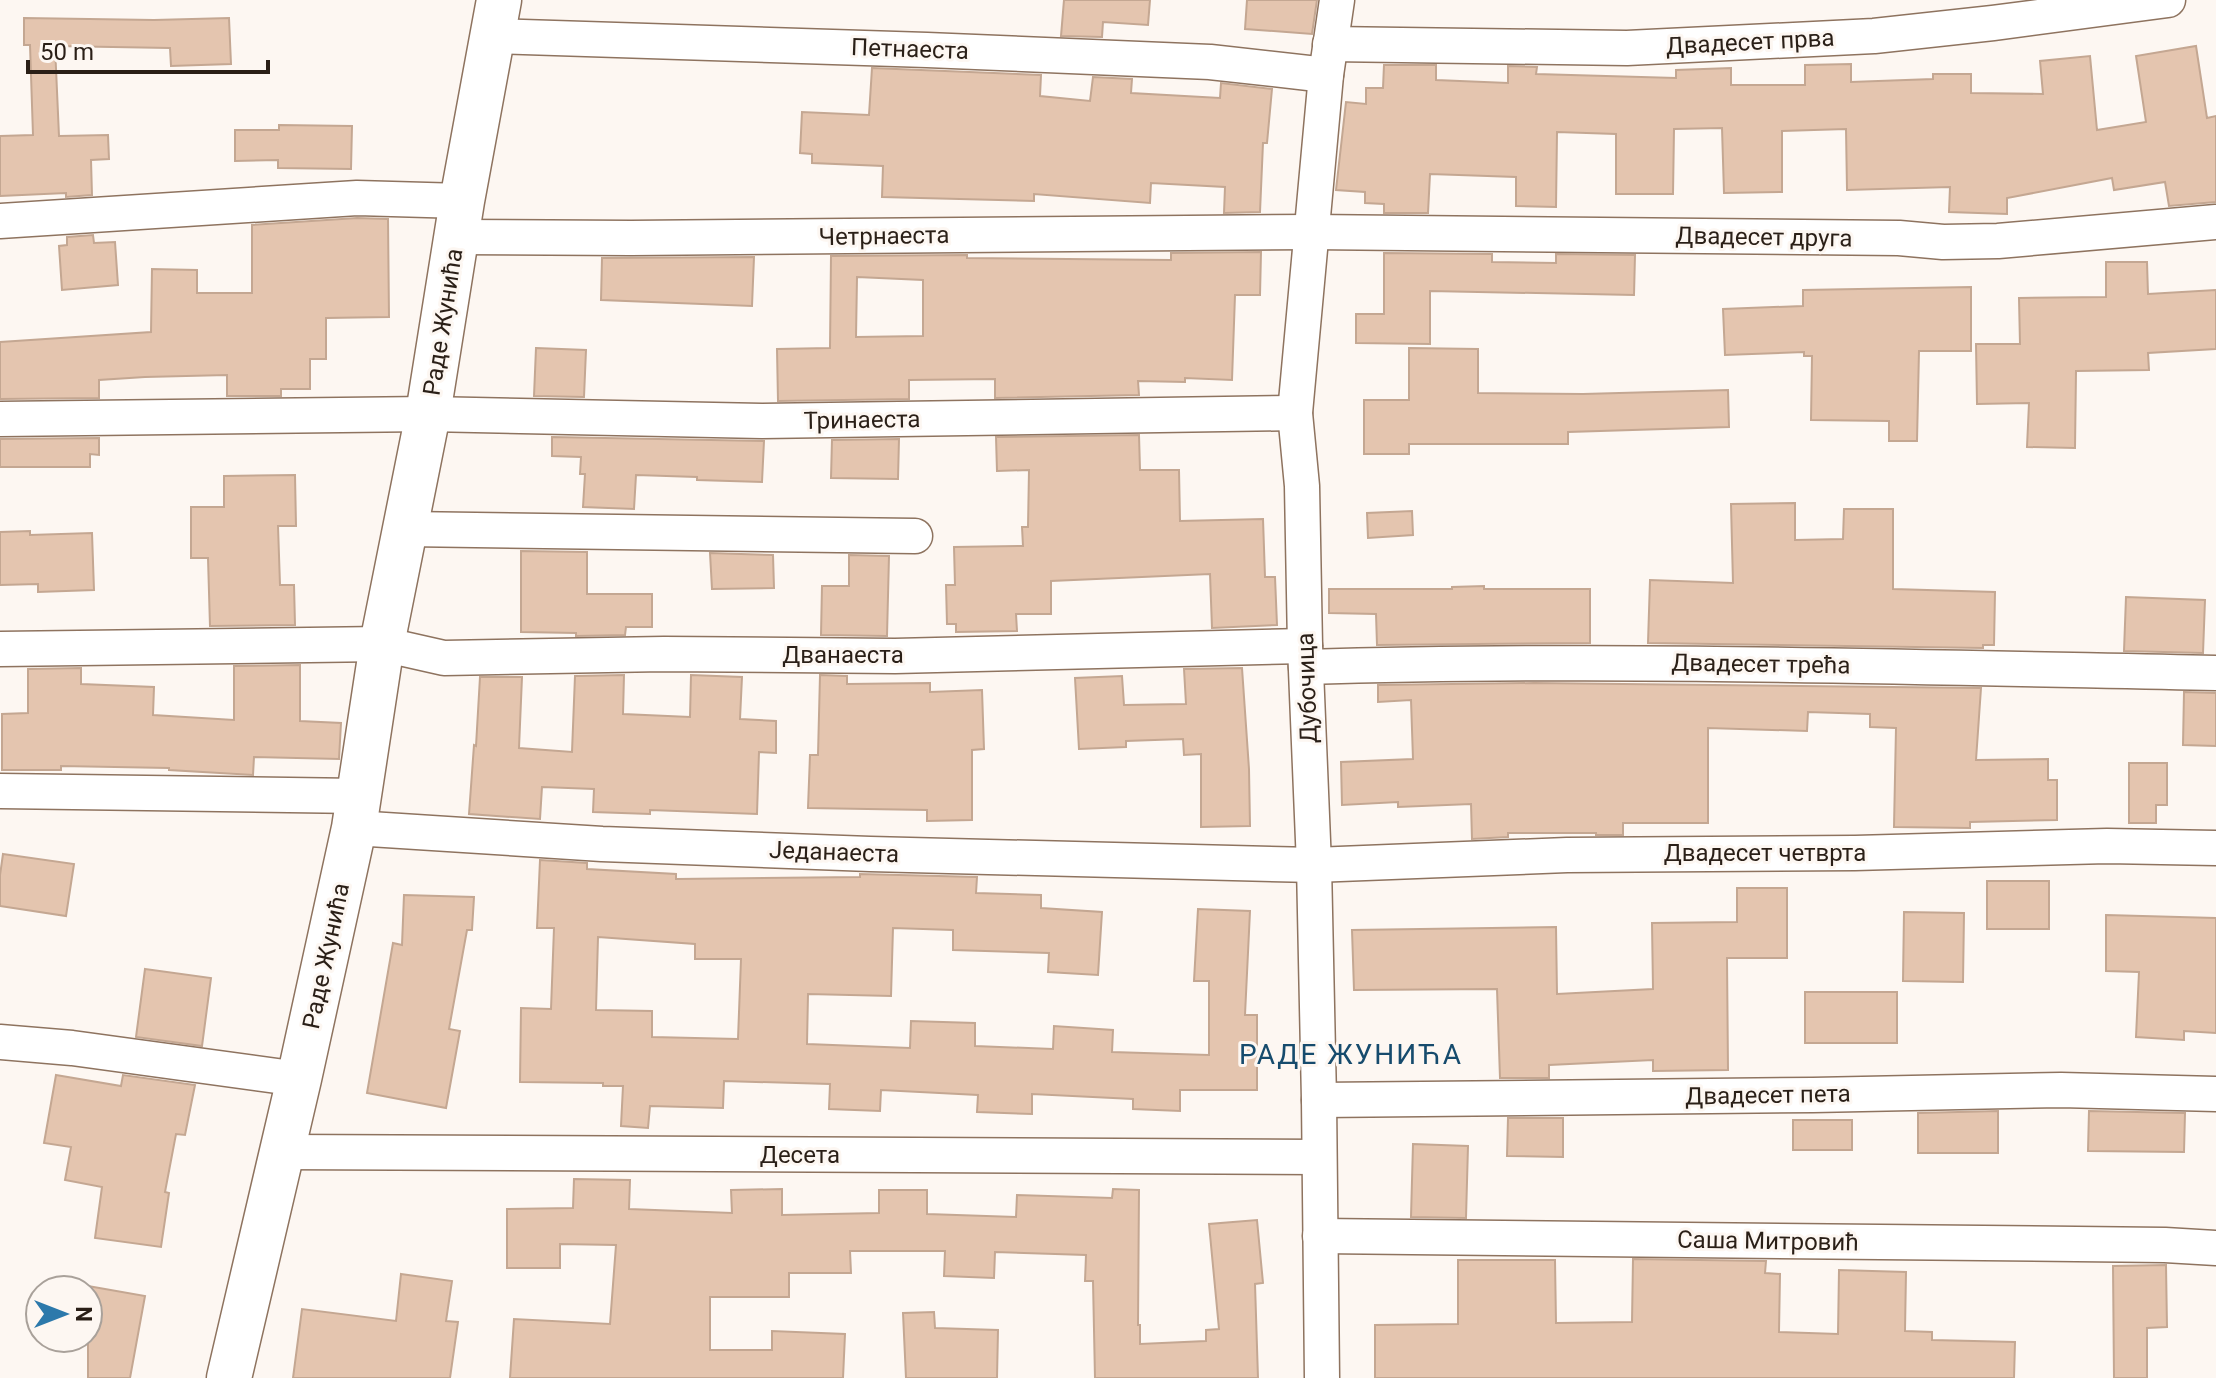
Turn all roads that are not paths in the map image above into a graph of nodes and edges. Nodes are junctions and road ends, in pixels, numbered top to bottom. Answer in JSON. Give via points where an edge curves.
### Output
{"nodes":[{"id":1,"x":1337,"y":0,"type":"edge"},
{"id":2,"x":2168,"y":0,"type":"edge"},
{"id":3,"x":496,"y":18,"type":"edge"},
{"id":4,"x":1328,"y":60,"type":"junction"},
{"id":5,"x":459,"y":219,"type":"junction"},
{"id":6,"x":0,"y":221,"type":"edge"},
{"id":7,"x":2216,"y":222,"type":"edge"},
{"id":8,"x":1312,"y":232,"type":"junction"},
{"id":9,"x":1295,"y":413,"type":"junction"},
{"id":10,"x":428,"y":414,"type":"junction"},
{"id":11,"x":0,"y":419,"type":"edge"},
{"id":12,"x":406,"y":529,"type":"junction"},
{"id":13,"x":915,"y":536,"type":"dead end"},
{"id":14,"x":382,"y":644,"type":"junction"},
{"id":15,"x":0,"y":649,"type":"edge"},
{"id":16,"x":1306,"y":656,"type":"junction"},
{"id":17,"x":2216,"y":673,"type":"edge"},
{"id":18,"x":0,"y":791,"type":"edge"},
{"id":19,"x":357,"y":812,"type":"junction"},
{"id":20,"x":2216,"y":848,"type":"edge"},
{"id":21,"x":1314,"y":865,"type":"junction"},
{"id":22,"x":0,"y":1042,"type":"edge"},
{"id":23,"x":299,"y":1079,"type":"junction"},
{"id":24,"x":2216,"y":1094,"type":"edge"},
{"id":25,"x":1319,"y":1100,"type":"junction"},
{"id":26,"x":281,"y":1152,"type":"junction"},
{"id":27,"x":1319,"y":1157,"type":"junction"},
{"id":28,"x":1320,"y":1236,"type":"junction"},
{"id":29,"x":2216,"y":1248,"type":"edge"},
{"id":30,"x":229,"y":1378,"type":"edge"},
{"id":31,"x":1322,"y":1378,"type":"edge"}],
"edges":[{"from":1,"to":4,"type":"street","name":"Дубочица"},
{"from":2,"to":4,"type":"street","name":"Двадесет прва","via":[[1874,36]]},
{"from":3,"to":4,"type":"street","name":"Петнаеста","via":[[927,50],[1210,62]]},
{"from":3,"to":5,"type":"main road","name":"Раде Жунића"},
{"from":4,"to":8,"type":"street","name":"Дубочица"},
{"from":5,"to":6,"type":"street","name":"Четрнаеста","via":[[357,198]]},
{"from":5,"to":8,"type":"street","name":"Четрнаеста","via":[[631,238]]},
{"from":5,"to":10,"type":"main road","name":"Раде Жунића"},
{"from":7,"to":8,"type":"street","name":"Двадесет друга","via":[[1943,242]]},
{"from":8,"to":9,"type":"street","name":"Дубочица"},
{"from":9,"to":10,"type":"street","name":"Тринаеста","via":[[762,421]]},
{"from":9,"to":16,"type":"street","name":"Дубочица"},
{"from":10,"to":11,"type":"street","name":"Тринаеста"},
{"from":10,"to":12,"type":"main road","name":"Раде Жунића"},
{"from":12,"to":13,"type":"street"},
{"from":12,"to":14,"type":"main road","name":"Раде Жунића"},
{"from":14,"to":15,"type":"street"},
{"from":14,"to":16,"type":"street","name":"Дванаеста","via":[[444,658]]},
{"from":14,"to":19,"type":"main road","name":"Раде Жунића"},
{"from":16,"to":17,"type":"street","name":"Двадесет трећа","via":[[1440,663]]},
{"from":16,"to":21,"type":"street","name":"Дубочица"},
{"from":18,"to":19,"type":"street","name":"Једанаеста"},
{"from":19,"to":21,"type":"street","name":"Једанаеста","via":[[602,844]]},
{"from":19,"to":23,"type":"main road","name":"Раде Жунића"},
{"from":20,"to":21,"type":"street","name":"Двадесет четврта","via":[[1567,855]]},
{"from":21,"to":25,"type":"street","name":"Дубочица"},
{"from":22,"to":23,"type":"street"},
{"from":23,"to":26,"type":"main road","name":"Раде Жунића"},
{"from":24,"to":25,"type":"street","name":"Двадесет пета","via":[[2061,1090]]},
{"from":25,"to":27,"type":"street","name":"Дубочица"},
{"from":26,"to":27,"type":"street","name":"Десета"},
{"from":26,"to":30,"type":"main road","name":"Раде Жунића"},
{"from":27,"to":28,"type":"street","name":"Дубочица"},
{"from":28,"to":29,"type":"street","name":"Саша Митровић"},
{"from":28,"to":31,"type":"street","name":"Дубочица"}]}
